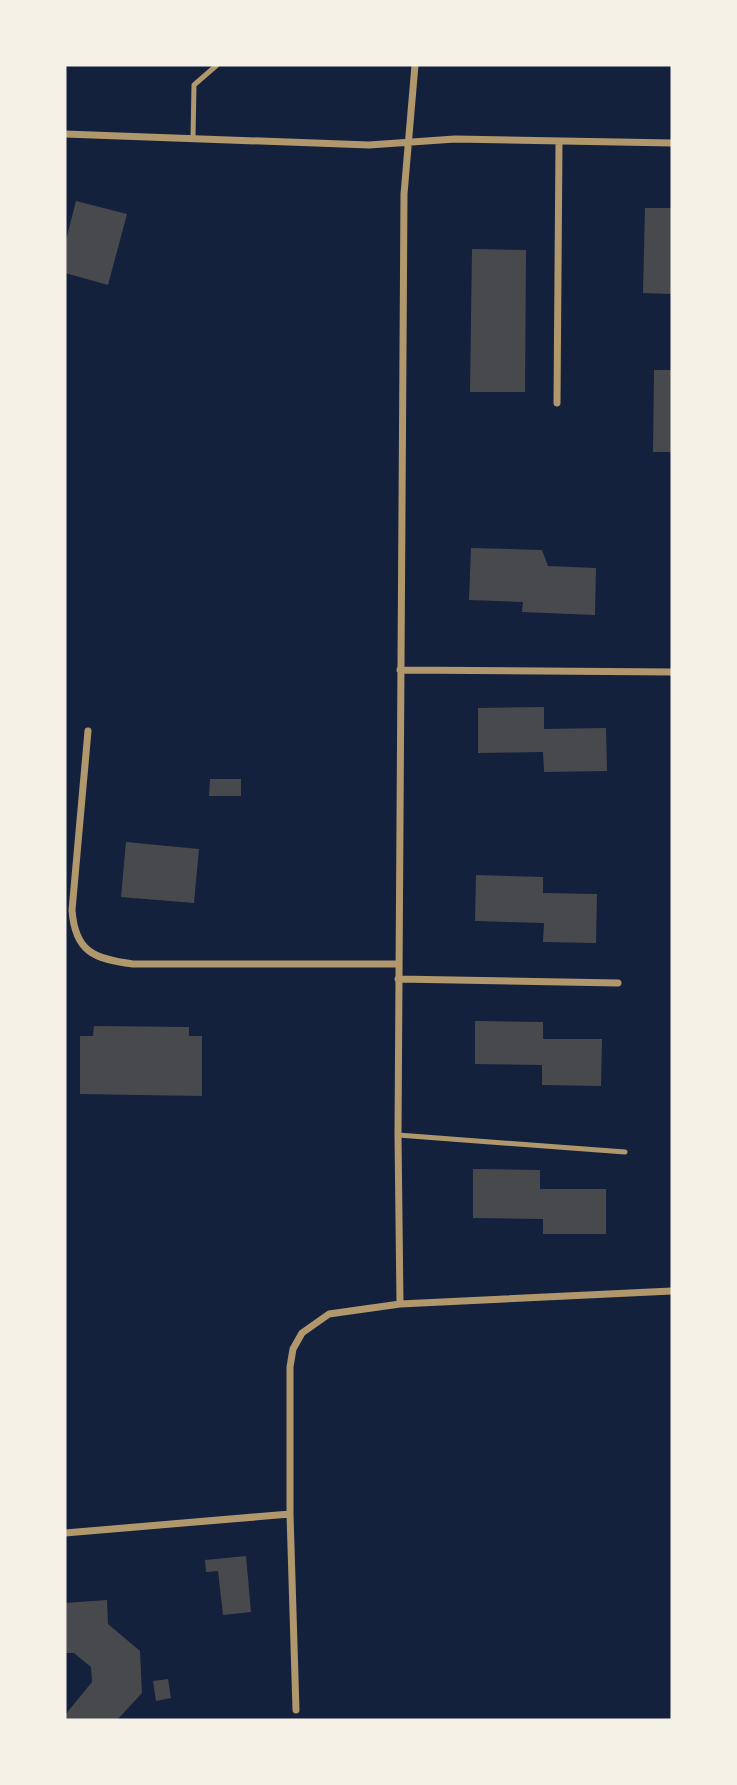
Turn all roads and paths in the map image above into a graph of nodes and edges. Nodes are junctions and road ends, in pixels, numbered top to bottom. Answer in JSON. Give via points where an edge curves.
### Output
{"nodes":[{"id":1,"x":217,"y":65,"type":"edge"},
{"id":2,"x":415,"y":65,"type":"edge"},
{"id":3,"x":65,"y":134,"type":"edge"},
{"id":4,"x":193,"y":138,"type":"junction"},
{"id":5,"x":408,"y":142,"type":"junction"},
{"id":6,"x":559,"y":142,"type":"junction"},
{"id":7,"x":672,"y":143,"type":"edge"},
{"id":8,"x":557,"y":403,"type":"dead end"},
{"id":9,"x":400,"y":670,"type":"junction"},
{"id":10,"x":672,"y":672,"type":"edge"},
{"id":11,"x":88,"y":731,"type":"dead end"},
{"id":12,"x":398,"y":964,"type":"junction"},
{"id":13,"x":398,"y":979,"type":"junction"},
{"id":14,"x":618,"y":983,"type":"dead end"},
{"id":15,"x":398,"y":1135,"type":"junction"},
{"id":16,"x":625,"y":1152,"type":"dead end"},
{"id":17,"x":672,"y":1291,"type":"edge"},
{"id":18,"x":400,"y":1304,"type":"junction"},
{"id":19,"x":290,"y":1514,"type":"junction"},
{"id":20,"x":65,"y":1532,"type":"edge"},
{"id":21,"x":296,"y":1710,"type":"dead end"}],
"edges":[{"from":1,"to":4,"type":"lane","via":[[194,85]]},
{"from":2,"to":5,"type":"street"},
{"from":3,"to":4,"type":"street"},
{"from":4,"to":5,"type":"street","via":[[369,145]]},
{"from":5,"to":6,"type":"street"},
{"from":5,"to":9,"type":"street"},
{"from":6,"to":7,"type":"street"},
{"from":6,"to":8,"type":"street"},
{"from":9,"to":10,"type":"street"},
{"from":9,"to":12,"type":"street"},
{"from":11,"to":12,"type":"street","via":[[72,910],[76,935],[90,953],[133,964]]},
{"from":12,"to":13,"type":"street"},
{"from":13,"to":14,"type":"street"},
{"from":13,"to":15,"type":"street"},
{"from":15,"to":16,"type":"lane"},
{"from":15,"to":18,"type":"street"},
{"from":17,"to":18,"type":"street"},
{"from":18,"to":19,"type":"street","via":[[329,1314],[302,1333],[293,1349]]},
{"from":19,"to":20,"type":"street"},
{"from":19,"to":21,"type":"street"}]}
